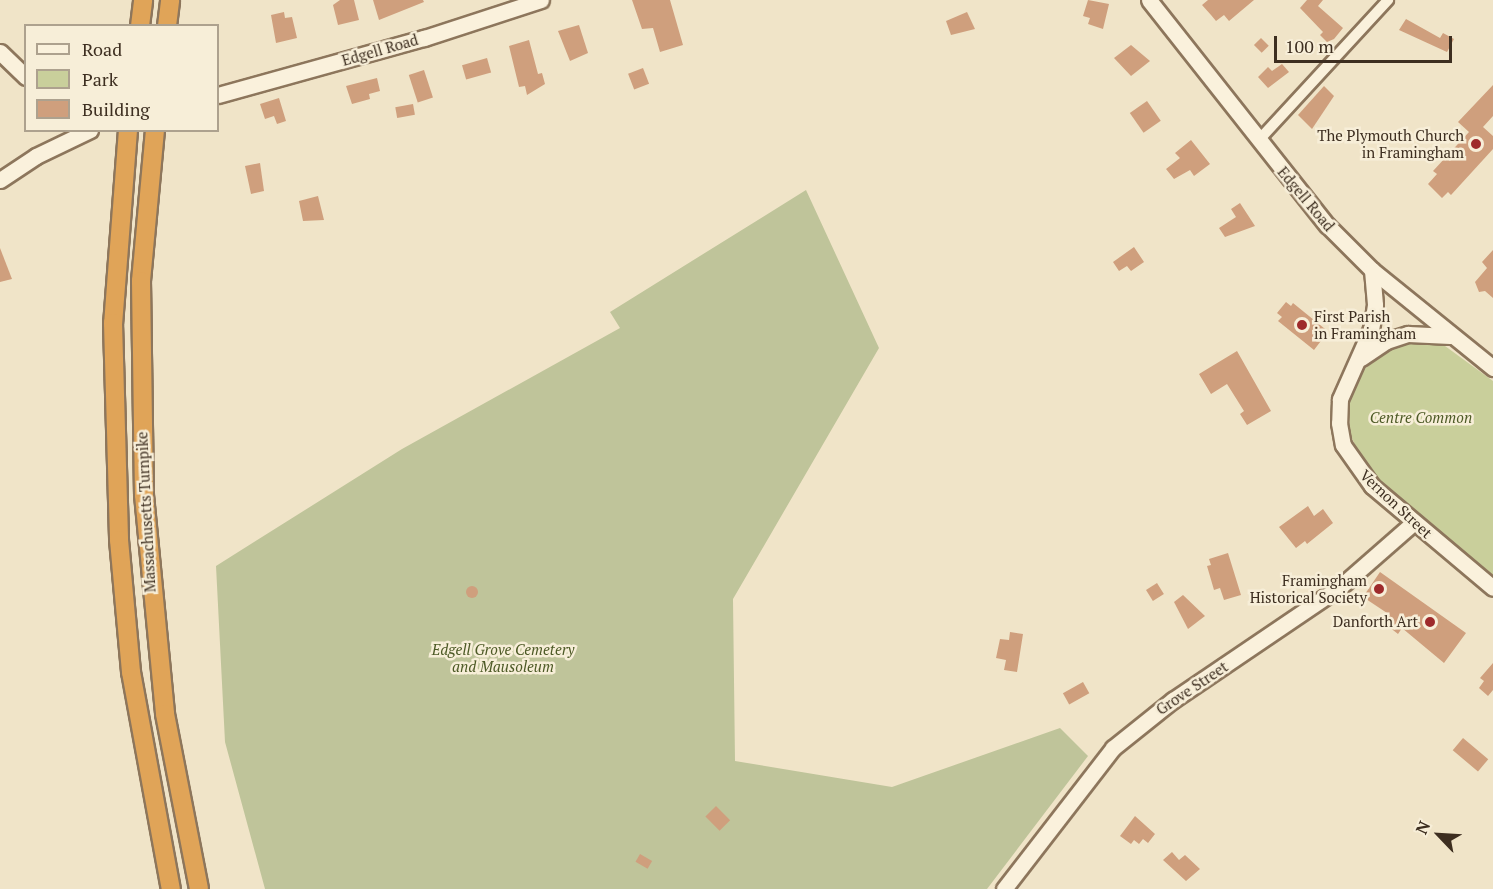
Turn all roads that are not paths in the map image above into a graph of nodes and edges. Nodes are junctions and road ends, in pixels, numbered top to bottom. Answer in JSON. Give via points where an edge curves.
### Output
{"nodes":[{"id":1,"x":143,"y":0,"type":"edge"},
{"id":2,"x":170,"y":0,"type":"edge"},
{"id":3,"x":541,"y":0,"type":"edge"},
{"id":4,"x":1149,"y":0,"type":"edge"},
{"id":5,"x":1388,"y":0,"type":"edge"},
{"id":6,"x":140,"y":24,"type":"edge"},
{"id":7,"x":167,"y":24,"type":"edge"},
{"id":8,"x":0,"y":52,"type":"edge"},
{"id":9,"x":24,"y":75,"type":"edge"},
{"id":10,"x":219,"y":95,"type":"edge"},
{"id":11,"x":80,"y":132,"type":"edge"},
{"id":12,"x":128,"y":132,"type":"edge"},
{"id":13,"x":155,"y":132,"type":"edge"},
{"id":14,"x":61,"y":136,"type":"edge"},
{"id":15,"x":1258,"y":141,"type":"junction"},
{"id":16,"x":0,"y":180,"type":"edge"},
{"id":17,"x":1372,"y":270,"type":"junction"},
{"id":18,"x":1453,"y":337,"type":"junction"},
{"id":19,"x":1355,"y":365,"type":"junction"},
{"id":20,"x":1493,"y":368,"type":"edge"},
{"id":21,"x":1413,"y":522,"type":"junction"},
{"id":22,"x":1493,"y":588,"type":"edge"},
{"id":23,"x":171,"y":889,"type":"edge"},
{"id":24,"x":199,"y":889,"type":"edge"},
{"id":25,"x":1004,"y":889,"type":"edge"}],
"edges":[{"from":1,"to":6,"type":"highway"},
{"from":2,"to":7,"type":"highway"},
{"from":3,"to":10,"type":"main road","name":"Edgell Road","via":[[424,38]]},
{"from":4,"to":15,"type":"main road","name":"Edgell Road"},
{"from":5,"to":15,"type":"street"},
{"from":8,"to":9,"type":"main road"},
{"from":11,"to":14,"type":"main road"},
{"from":12,"to":23,"type":"highway","name":"Massachusetts Turnpike","via":[[113,323],[121,573],[138,716]]},
{"from":13,"to":24,"type":"highway","name":"Massachusetts Turnpike","via":[[140,326],[146,539],[165,714]]},
{"from":14,"to":16,"type":"main road"},
{"from":15,"to":17,"type":"main road","name":"Edgell Road","via":[[1323,221]]},
{"from":17,"to":18,"type":"main road","name":"Edgell Road"},
{"from":17,"to":19,"type":"main road","name":"Vernon Street","via":[[1374,317]]},
{"from":18,"to":19,"type":"main road","name":"Vernon Street","via":[[1431,332],[1397,337],[1374,347]]},
{"from":18,"to":20,"type":"main road","name":"Edgell Road"},
{"from":19,"to":21,"type":"main road","name":"Vernon Street","via":[[1340,399],[1343,445],[1372,486]]},
{"from":21,"to":22,"type":"main road","name":"Vernon Street"},
{"from":21,"to":25,"type":"main road","name":"Grove Street","via":[[1347,582],[1173,700],[1113,748]]}]}
